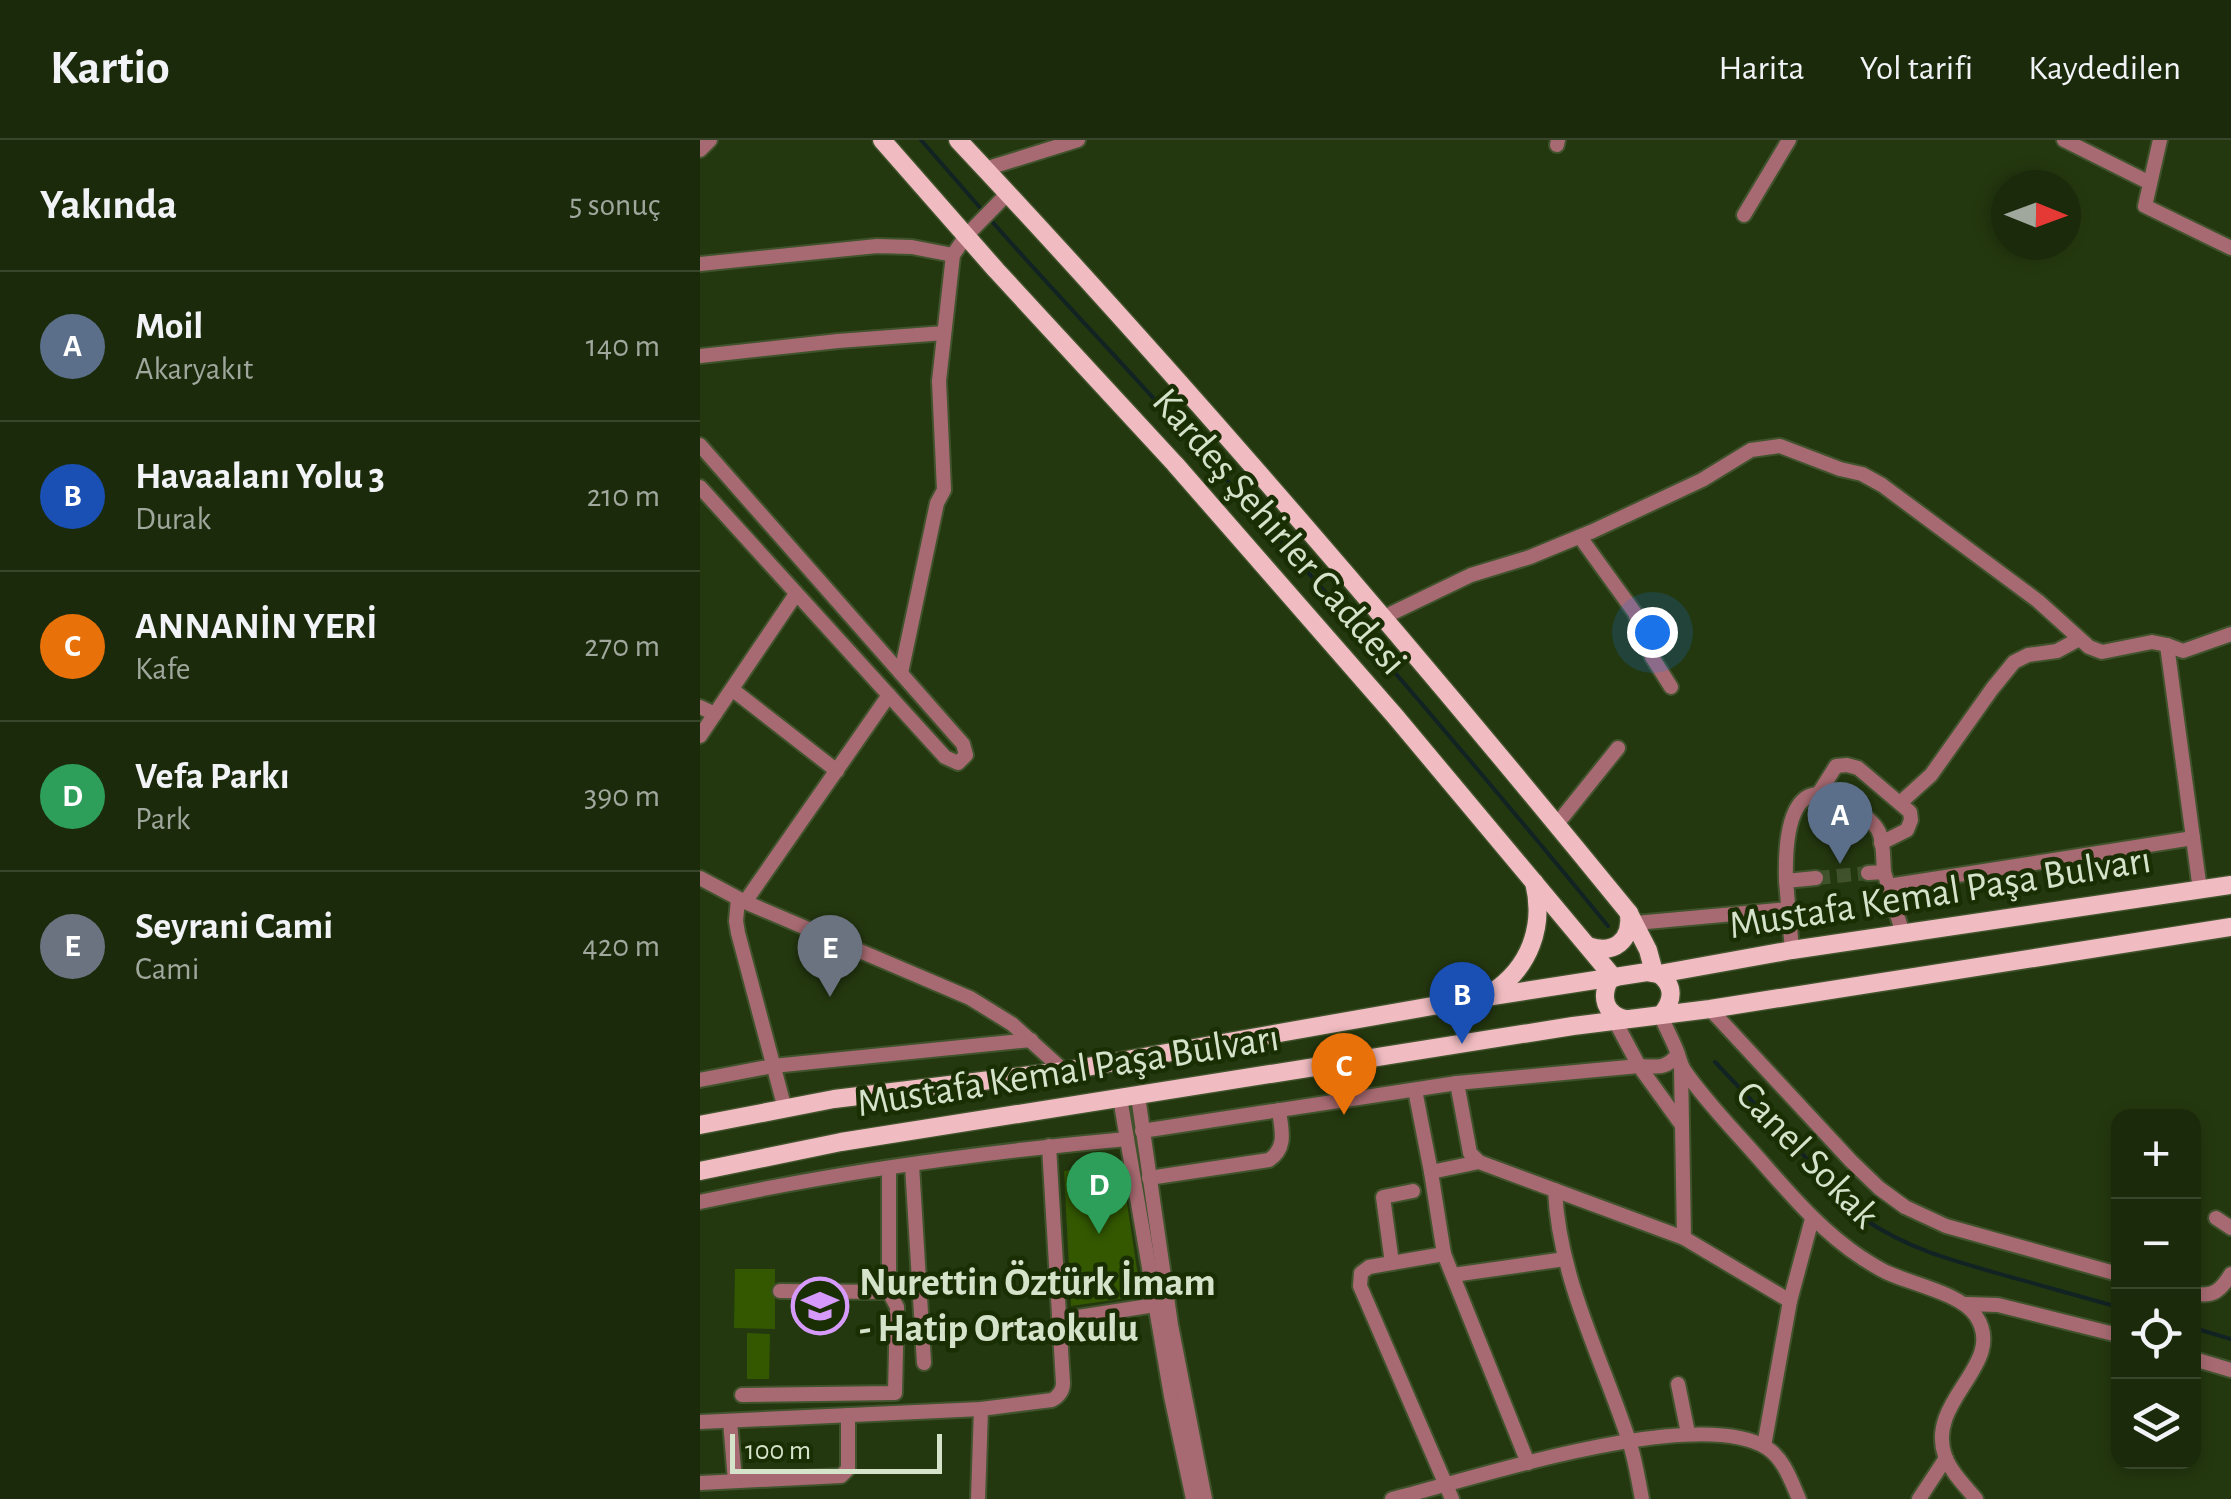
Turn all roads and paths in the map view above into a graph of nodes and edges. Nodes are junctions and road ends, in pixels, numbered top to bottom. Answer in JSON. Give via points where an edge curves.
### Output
{"nodes":[{"id":1,"x":710,"y":140,"type":"edge"},
{"id":2,"x":882,"y":140,"type":"edge"},
{"id":3,"x":958,"y":140,"type":"edge"},
{"id":4,"x":1078,"y":140,"type":"edge"},
{"id":5,"x":1789,"y":140,"type":"edge"},
{"id":6,"x":2064,"y":140,"type":"edge"},
{"id":7,"x":2160,"y":140,"type":"edge"},
{"id":8,"x":700,"y":150,"type":"edge"},
{"id":9,"x":985,"y":169,"type":"junction"},
{"id":10,"x":2150,"y":182,"type":"junction"},
{"id":11,"x":1008,"y":193,"type":"junction"},
{"id":12,"x":1744,"y":215,"type":"dead end"},
{"id":13,"x":966,"y":236,"type":"junction"},
{"id":14,"x":2231,"y":248,"type":"edge"},
{"id":15,"x":953,"y":256,"type":"junction"},
{"id":16,"x":700,"y":264,"type":"edge"},
{"id":17,"x":944,"y":333,"type":"junction"},
{"id":18,"x":700,"y":356,"type":"edge"},
{"id":19,"x":700,"y":446,"type":"edge"},
{"id":20,"x":700,"y":487,"type":"edge"},
{"id":21,"x":1580,"y":537,"type":"junction"},
{"id":22,"x":796,"y":594,"type":"junction"},
{"id":23,"x":1384,"y":616,"type":"junction"},
{"id":24,"x":2231,"y":634,"type":"edge"},
{"id":25,"x":2079,"y":638,"type":"junction"},
{"id":26,"x":2166,"y":644,"type":"junction"},
{"id":27,"x":901,"y":673,"type":"junction"},
{"id":28,"x":1672,"y":687,"type":"dead end"},
{"id":29,"x":733,"y":690,"type":"junction"},
{"id":30,"x":888,"y":695,"type":"junction"},
{"id":31,"x":700,"y":706,"type":"edge"},
{"id":32,"x":715,"y":714,"type":"junction"},
{"id":33,"x":700,"y":736,"type":"edge"},
{"id":34,"x":1618,"y":748,"type":"dead end"},
{"id":35,"x":837,"y":770,"type":"junction"},
{"id":36,"x":1819,"y":793,"type":"junction"},
{"id":37,"x":1900,"y":804,"type":"junction"},
{"id":38,"x":1557,"y":824,"type":"junction"},
{"id":39,"x":2193,"y":838,"type":"junction"},
{"id":40,"x":1881,"y":843,"type":"junction"},
{"id":41,"x":1868,"y":873,"type":"tunnel mouth"},
{"id":42,"x":700,"y":878,"type":"edge"},
{"id":43,"x":1816,"y":878,"type":"tunnel mouth"},
{"id":44,"x":1886,"y":879,"type":"junction"},
{"id":45,"x":1534,"y":881,"type":"junction"},
{"id":46,"x":1786,"y":881,"type":"junction"},
{"id":47,"x":2231,"y":885,"type":"edge"},
{"id":48,"x":2200,"y":890,"type":"junction"},
{"id":49,"x":741,"y":901,"type":"junction"},
{"id":50,"x":1788,"y":908,"type":"junction"},
{"id":51,"x":1633,"y":918,"type":"junction"},
{"id":52,"x":2231,"y":928,"type":"edge"},
{"id":53,"x":1903,"y":934,"type":"junction"},
{"id":54,"x":1588,"y":946,"type":"junction"},
{"id":55,"x":1792,"y":950,"type":"junction"},
{"id":56,"x":1656,"y":973,"type":"junction"},
{"id":57,"x":1612,"y":978,"type":"junction"},
{"id":58,"x":1483,"y":998,"type":"junction"},
{"id":59,"x":1710,"y":1008,"type":"junction"},
{"id":60,"x":1661,"y":1014,"type":"junction"},
{"id":61,"x":1620,"y":1020,"type":"junction"},
{"id":62,"x":1031,"y":1040,"type":"junction"},
{"id":63,"x":1680,"y":1060,"type":"junction"},
{"id":64,"x":773,"y":1066,"type":"junction"},
{"id":65,"x":1640,"y":1066,"type":"junction"},
{"id":66,"x":1064,"y":1071,"type":"junction"},
{"id":67,"x":700,"y":1080,"type":"edge"},
{"id":68,"x":1457,"y":1084,"type":"junction"},
{"id":69,"x":1415,"y":1090,"type":"junction"},
{"id":70,"x":1129,"y":1097,"type":"junction"},
{"id":71,"x":1712,"y":1106,"type":"junction"},
{"id":72,"x":786,"y":1109,"type":"junction"},
{"id":73,"x":1279,"y":1110,"type":"junction"},
{"id":74,"x":1681,"y":1120,"type":"junction"},
{"id":75,"x":700,"y":1125,"type":"edge"},
{"id":76,"x":1142,"y":1131,"type":"junction"},
{"id":77,"x":1126,"y":1139,"type":"junction"},
{"id":78,"x":1049,"y":1146,"type":"junction"},
{"id":79,"x":1479,"y":1162,"type":"junction"},
{"id":80,"x":912,"y":1165,"type":"junction"},
{"id":81,"x":888,"y":1168,"type":"junction"},
{"id":82,"x":700,"y":1171,"type":"edge"},
{"id":83,"x":1431,"y":1172,"type":"junction"},
{"id":84,"x":1149,"y":1178,"type":"junction"},
{"id":85,"x":1555,"y":1190,"type":"junction"},
{"id":86,"x":1413,"y":1191,"type":"dead end"},
{"id":87,"x":700,"y":1202,"type":"edge"},
{"id":88,"x":2216,"y":1218,"type":"dead end"},
{"id":89,"x":1812,"y":1219,"type":"junction"},
{"id":90,"x":2231,"y":1228,"type":"edge"},
{"id":91,"x":1684,"y":1238,"type":"junction"},
{"id":92,"x":1444,"y":1254,"type":"junction"},
{"id":93,"x":1564,"y":1259,"type":"junction"},
{"id":94,"x":1392,"y":1263,"type":"junction"},
{"id":95,"x":2111,"y":1272,"type":"edge"},
{"id":96,"x":2231,"y":1274,"type":"edge"},
{"id":97,"x":1452,"y":1275,"type":"junction"},
{"id":98,"x":780,"y":1291,"type":"dead end"},
{"id":99,"x":889,"y":1292,"type":"junction"},
{"id":100,"x":2201,"y":1295,"type":"edge"},
{"id":101,"x":1790,"y":1301,"type":"junction"},
{"id":102,"x":1966,"y":1304,"type":"junction"},
{"id":103,"x":1155,"y":1305,"type":"junction"},
{"id":104,"x":1060,"y":1320,"type":"junction"},
{"id":105,"x":2111,"y":1333,"type":"edge"},
{"id":106,"x":2201,"y":1360,"type":"edge"},
{"id":107,"x":924,"y":1363,"type":"dead end"},
{"id":108,"x":2231,"y":1370,"type":"edge"},
{"id":109,"x":1678,"y":1384,"type":"dead end"},
{"id":110,"x":742,"y":1396,"type":"dead end"},
{"id":111,"x":982,"y":1409,"type":"junction"},
{"id":112,"x":848,"y":1416,"type":"junction"},
{"id":113,"x":730,"y":1421,"type":"junction"},
{"id":114,"x":700,"y":1422,"type":"edge"},
{"id":115,"x":1688,"y":1434,"type":"junction"},
{"id":116,"x":1630,"y":1441,"type":"junction"},
{"id":117,"x":1764,"y":1446,"type":"junction"},
{"id":118,"x":1946,"y":1458,"type":"junction"},
{"id":119,"x":1528,"y":1464,"type":"junction"},
{"id":120,"x":735,"y":1481,"type":"junction"},
{"id":121,"x":700,"y":1483,"type":"edge"},
{"id":122,"x":1448,"y":1492,"type":"edge"},
{"id":123,"x":978,"y":1499,"type":"edge"},
{"id":124,"x":1193,"y":1499,"type":"edge"},
{"id":125,"x":1204,"y":1499,"type":"edge"},
{"id":126,"x":1392,"y":1499,"type":"edge"},
{"id":127,"x":1642,"y":1499,"type":"edge"},
{"id":128,"x":1799,"y":1499,"type":"edge"},
{"id":129,"x":1919,"y":1499,"type":"edge"},
{"id":130,"x":1976,"y":1499,"type":"edge"}],
"edges":[{"from":1,"to":8,"type":"street"},
{"from":2,"to":13,"type":"main road","name":"Kardeş Şehirler Caddesi"},
{"from":3,"to":9,"type":"main road","name":"Kardeş Şehirler Caddesi"},
{"from":4,"to":9,"type":"street"},
{"from":5,"to":12,"type":"street"},
{"from":6,"to":10,"type":"street"},
{"from":7,"to":10,"type":"street"},
{"from":9,"to":11,"type":"main road","name":"Kardeş Şehirler Caddesi"},
{"from":10,"to":14,"type":"street","via":[[2145,206]]},
{"from":11,"to":13,"type":"street"},
{"from":11,"to":23,"type":"main road","name":"Kardeş Şehirler Caddesi"},
{"from":13,"to":15,"type":"street"},
{"from":13,"to":45,"type":"main road","name":"Kardeş Şehirler Caddesi","via":[[1175,464]]},
{"from":15,"to":16,"type":"street","via":[[877,246]]},
{"from":15,"to":17,"type":"street"},
{"from":17,"to":18,"type":"street"},
{"from":17,"to":27,"type":"street","via":[[938,380],[944,490]]},
{"from":19,"to":27,"type":"street"},
{"from":20,"to":22,"type":"street"},
{"from":21,"to":23,"type":"street","via":[[1471,575]]},
{"from":21,"to":25,"type":"street","via":[[1751,450],[1788,447],[1873,479]]},
{"from":21,"to":28,"type":"street","via":[[1635,613]]},
{"from":22,"to":29,"type":"street"},
{"from":22,"to":30,"type":"street"},
{"from":23,"to":38,"type":"main road","name":"Kardeş Şehirler Caddesi"},
{"from":24,"to":26,"type":"street","via":[[2184,652]]},
{"from":25,"to":26,"type":"street","via":[[2102,652]]},
{"from":25,"to":37,"type":"street","via":[[2057,652],[2014,662],[1931,776]]},
{"from":26,"to":39,"type":"street"},
{"from":27,"to":30,"type":"street","via":[[964,744],[966,756],[958,763],[945,757]]},
{"from":29,"to":32,"type":"street"},
{"from":29,"to":35,"type":"street"},
{"from":30,"to":35,"type":"street"},
{"from":31,"to":32,"type":"street"},
{"from":32,"to":33,"type":"street"},
{"from":34,"to":38,"type":"street"},
{"from":35,"to":49,"type":"street"},
{"from":36,"to":37,"type":"street","via":[[1836,766],[1852,766]]},
{"from":36,"to":40,"type":"street","via":[[1870,820]]},
{"from":36,"to":46,"type":"street","via":[[1805,798],[1789,825]]},
{"from":37,"to":40,"type":"street","via":[[1910,812],[1910,825]]},
{"from":38,"to":51,"type":"main road","name":"Kardeş Şehirler Caddesi"},
{"from":39,"to":44,"type":"street"},
{"from":39,"to":48,"type":"street"},
{"from":40,"to":44,"type":"street"},
{"from":41,"to":44,"type":"street"},
{"from":42,"to":49,"type":"street"},
{"from":43,"to":46,"type":"street"},
{"from":44,"to":53,"type":"street"},
{"from":45,"to":54,"type":"main road","name":"Kardeş Şehirler Caddesi"},
{"from":45,"to":58,"type":"main road","via":[[1532,946],[1512,976]]},
{"from":46,"to":50,"type":"street"},
{"from":47,"to":48,"type":"main road","name":"Mustafa Kemal Paşa Bulvarı"},
{"from":48,"to":53,"type":"main road","name":"Mustafa Kemal Paşa Bulvarı"},
{"from":49,"to":62,"type":"street","via":[[970,998]]},
{"from":49,"to":64,"type":"street","via":[[738,933]]},
{"from":50,"to":51,"type":"street"},
{"from":50,"to":55,"type":"street"},
{"from":51,"to":54,"type":"main road","via":[[1620,943]]},
{"from":51,"to":56,"type":"main road","name":"Kardeş Şehirler Caddesi"},
{"from":52,"to":59,"type":"main road","name":"Mustafa Kemal Paşa Bulvarı"},
{"from":53,"to":55,"type":"main road","name":"Mustafa Kemal Paşa Bulvarı"},
{"from":54,"to":57,"type":"main road","name":"Kardeş Şehirler Caddesi"},
{"from":55,"to":56,"type":"main road","name":"Mustafa Kemal Paşa Bulvarı"},
{"from":56,"to":57,"type":"main road"},
{"from":56,"to":60,"type":"main road","via":[[1672,994]]},
{"from":57,"to":58,"type":"main road","name":"Mustafa Kemal Paşa Bulvarı"},
{"from":57,"to":61,"type":"main road","via":[[1605,1002]]},
{"from":58,"to":66,"type":"main road","name":"Mustafa Kemal Paşa Bulvarı"},
{"from":59,"to":60,"type":"main road","name":"Mustafa Kemal Paşa Bulvarı"},
{"from":59,"to":95,"type":"street","via":[[1851,1161],[1905,1207],[1946,1226]]},
{"from":60,"to":61,"type":"main road"},
{"from":60,"to":63,"type":"street","name":"Canel Sokak"},
{"from":61,"to":65,"type":"street"},
{"from":61,"to":70,"type":"main road","name":"Mustafa Kemal Paşa Bulvarı"},
{"from":62,"to":64,"type":"street"},
{"from":62,"to":66,"type":"street"},
{"from":63,"to":65,"type":"street"},
{"from":63,"to":71,"type":"street","name":"Canel Sokak"},
{"from":63,"to":74,"type":"street"},
{"from":64,"to":67,"type":"street"},
{"from":64,"to":72,"type":"street"},
{"from":65,"to":68,"type":"street"},
{"from":65,"to":74,"type":"street"},
{"from":66,"to":72,"type":"main road","name":"Mustafa Kemal Paşa Bulvarı"},
{"from":68,"to":69,"type":"street"},
{"from":68,"to":79,"type":"street","via":[[1470,1153]]},
{"from":69,"to":73,"type":"street"},
{"from":69,"to":83,"type":"street"},
{"from":70,"to":76,"type":"street"},
{"from":70,"to":77,"type":"street"},
{"from":70,"to":82,"type":"main road","name":"Mustafa Kemal Paşa Bulvarı"},
{"from":71,"to":74,"type":"street","via":[[1688,1107]]},
{"from":71,"to":89,"type":"street","name":"Canel Sokak"},
{"from":72,"to":75,"type":"main road","name":"Mustafa Kemal Paşa Bulvarı"},
{"from":73,"to":76,"type":"street"},
{"from":73,"to":84,"type":"street","via":[[1282,1146],[1269,1160]]},
{"from":74,"to":91,"type":"street"},
{"from":76,"to":84,"type":"street"},
{"from":77,"to":78,"type":"street"},
{"from":77,"to":103,"type":"street"},
{"from":78,"to":80,"type":"street"},
{"from":78,"to":104,"type":"street"},
{"from":79,"to":83,"type":"street"},
{"from":79,"to":85,"type":"street"},
{"from":80,"to":81,"type":"street"},
{"from":80,"to":107,"type":"street"},
{"from":81,"to":87,"type":"street"},
{"from":81,"to":99,"type":"street"},
{"from":83,"to":92,"type":"street"},
{"from":84,"to":125,"type":"street"},
{"from":85,"to":91,"type":"street"},
{"from":85,"to":93,"type":"street"},
{"from":86,"to":94,"type":"street","via":[[1383,1197]]},
{"from":88,"to":90,"type":"street"},
{"from":89,"to":101,"type":"street"},
{"from":89,"to":102,"type":"street","name":"Canel Sokak","via":[[1886,1272]]},
{"from":91,"to":101,"type":"street"},
{"from":92,"to":94,"type":"street"},
{"from":92,"to":97,"type":"street"},
{"from":93,"to":97,"type":"street"},
{"from":93,"to":116,"type":"street"},
{"from":94,"to":122,"type":"street","via":[[1361,1273],[1360,1286]]},
{"from":96,"to":100,"type":"street","via":[[2213,1294]]},
{"from":97,"to":119,"type":"street"},
{"from":98,"to":99,"type":"street"},
{"from":99,"to":110,"type":"street","via":[[898,1307],[895,1393]]},
{"from":101,"to":117,"type":"street"},
{"from":102,"to":105,"type":"street","name":"Canel Sokak","via":[[1998,1305]]},
{"from":102,"to":118,"type":"street","via":[[1984,1342],[1944,1419]]},
{"from":103,"to":104,"type":"street"},
{"from":103,"to":124,"type":"street"},
{"from":104,"to":111,"type":"street","via":[[1060,1394]]},
{"from":106,"to":108,"type":"street"},
{"from":109,"to":115,"type":"street"},
{"from":111,"to":112,"type":"street"},
{"from":111,"to":123,"type":"street"},
{"from":112,"to":113,"type":"street"},
{"from":112,"to":120,"type":"street","via":[[844,1475]]},
{"from":113,"to":114,"type":"street"},
{"from":113,"to":120,"type":"street"},
{"from":115,"to":116,"type":"street"},
{"from":115,"to":117,"type":"street"},
{"from":116,"to":119,"type":"street"},
{"from":116,"to":127,"type":"street"},
{"from":117,"to":128,"type":"street","via":[[1782,1464]]},
{"from":118,"to":129,"type":"street"},
{"from":118,"to":130,"type":"street"},
{"from":119,"to":122,"type":"street"},
{"from":120,"to":121,"type":"street"},
{"from":122,"to":126,"type":"street"}]}
